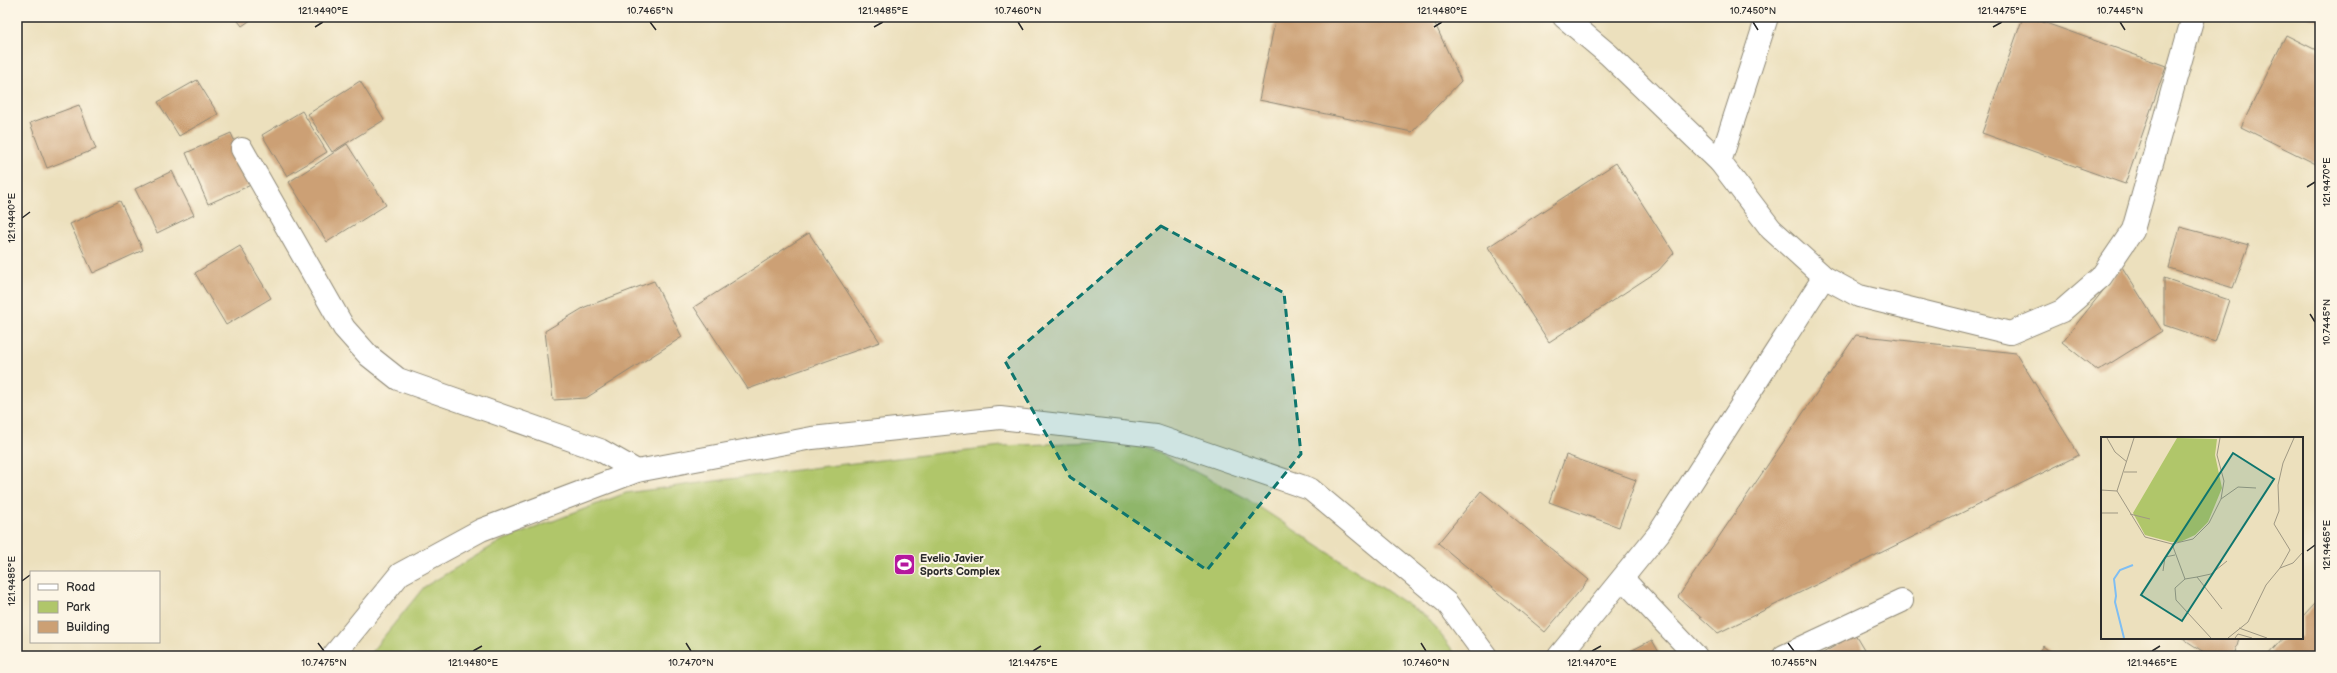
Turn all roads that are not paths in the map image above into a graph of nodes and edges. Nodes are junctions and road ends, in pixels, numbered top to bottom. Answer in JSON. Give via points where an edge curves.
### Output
{"nodes":[{"id":1,"x":1564,"y":17,"type":"edge"},
{"id":2,"x":1767,"y":17,"type":"edge"},
{"id":3,"x":2193,"y":17,"type":"edge"},
{"id":4,"x":242,"y":149,"type":"dead end"},
{"id":5,"x":1720,"y":162,"type":"junction"},
{"id":6,"x":1824,"y":277,"type":"junction"},
{"id":7,"x":637,"y":471,"type":"junction"},
{"id":8,"x":1623,"y":579,"type":"junction"},
{"id":9,"x":1902,"y":601,"type":"dead end"},
{"id":10,"x":333,"y":656,"type":"edge"},
{"id":11,"x":1486,"y":656,"type":"edge"},
{"id":12,"x":1559,"y":656,"type":"edge"},
{"id":13,"x":1696,"y":656,"type":"edge"},
{"id":14,"x":1784,"y":656,"type":"edge"}],
"edges":[{"from":1,"to":5,"type":"street","via":[[1608,55]]},
{"from":2,"to":5,"type":"street"},
{"from":3,"to":6,"type":"street","via":[[2133,230],[2101,277],[2062,311],[2010,333],[1859,296]]},
{"from":4,"to":7,"type":"street","via":[[344,328],[369,356],[398,379],[600,450]]},
{"from":5,"to":6,"type":"street","via":[[1771,229]]},
{"from":6,"to":8,"type":"street","via":[[1659,533]]},
{"from":7,"to":10,"type":"street","via":[[481,530],[400,574]]},
{"from":7,"to":11,"type":"street","via":[[812,438],[1000,418],[1156,436],[1310,489],[1447,603]]},
{"from":8,"to":12,"type":"street"},
{"from":8,"to":13,"type":"street"},
{"from":9,"to":14,"type":"street"}]}
